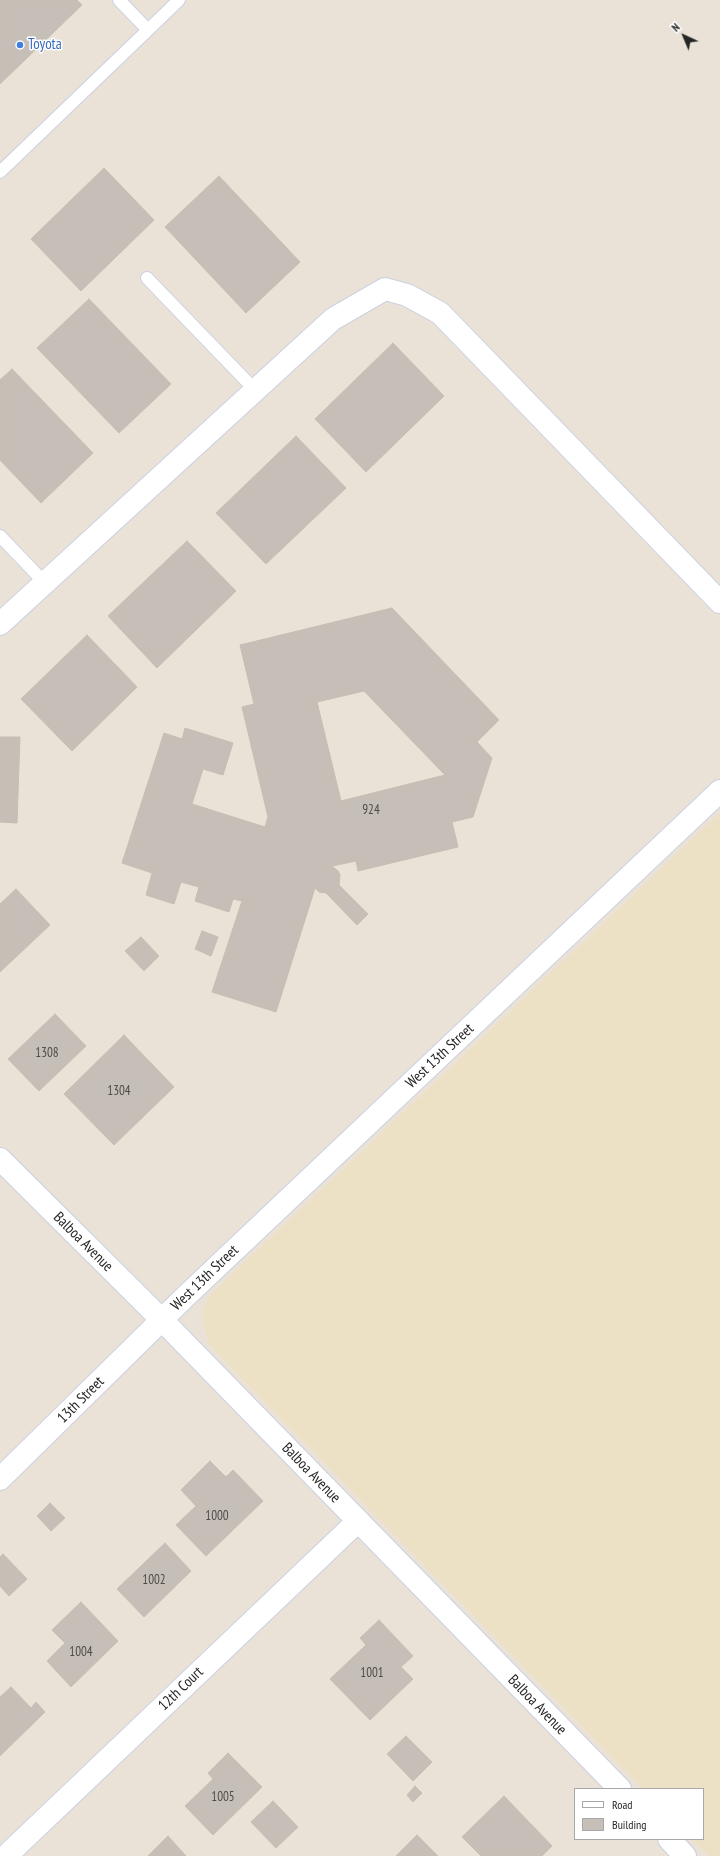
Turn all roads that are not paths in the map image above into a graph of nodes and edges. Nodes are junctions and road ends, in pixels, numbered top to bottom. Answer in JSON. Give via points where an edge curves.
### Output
{"nodes":[{"id":1,"x":119,"y":0,"type":"edge"},
{"id":2,"x":179,"y":0,"type":"edge"},
{"id":3,"x":148,"y":30,"type":"junction"},
{"id":4,"x":0,"y":172,"type":"edge"},
{"id":5,"x":146,"y":278,"type":"dead end"},
{"id":6,"x":256,"y":391,"type":"junction"},
{"id":7,"x":0,"y":536,"type":"edge"},
{"id":8,"x":45,"y":583,"type":"junction"},
{"id":9,"x":720,"y":602,"type":"edge"},
{"id":10,"x":0,"y":624,"type":"edge"},
{"id":11,"x":720,"y":791,"type":"edge"},
{"id":12,"x":0,"y":1159,"type":"edge"},
{"id":13,"x":162,"y":1320,"type":"junction"},
{"id":14,"x":0,"y":1479,"type":"edge"},
{"id":15,"x":357,"y":1522,"type":"junction"},
{"id":16,"x":619,"y":1788,"type":"edge"},
{"id":17,"x":6,"y":1856,"type":"edge"}],
"edges":[{"from":1,"to":3,"type":"lane"},
{"from":2,"to":3,"type":"lane"},
{"from":3,"to":4,"type":"lane"},
{"from":5,"to":6,"type":"lane"},
{"from":6,"to":8,"type":"street"},
{"from":6,"to":9,"type":"street","via":[[333,319],[385,289],[407,295],[440,313]]},
{"from":7,"to":8,"type":"lane"},
{"from":8,"to":10,"type":"street"},
{"from":11,"to":13,"type":"street","name":"West 13th Street"},
{"from":12,"to":13,"type":"street","name":"Balboa Avenue"},
{"from":13,"to":14,"type":"street","name":"13th Street"},
{"from":13,"to":15,"type":"street","name":"Balboa Avenue"},
{"from":15,"to":16,"type":"street","name":"Balboa Avenue"},
{"from":15,"to":17,"type":"street","name":"12th Court"}]}
